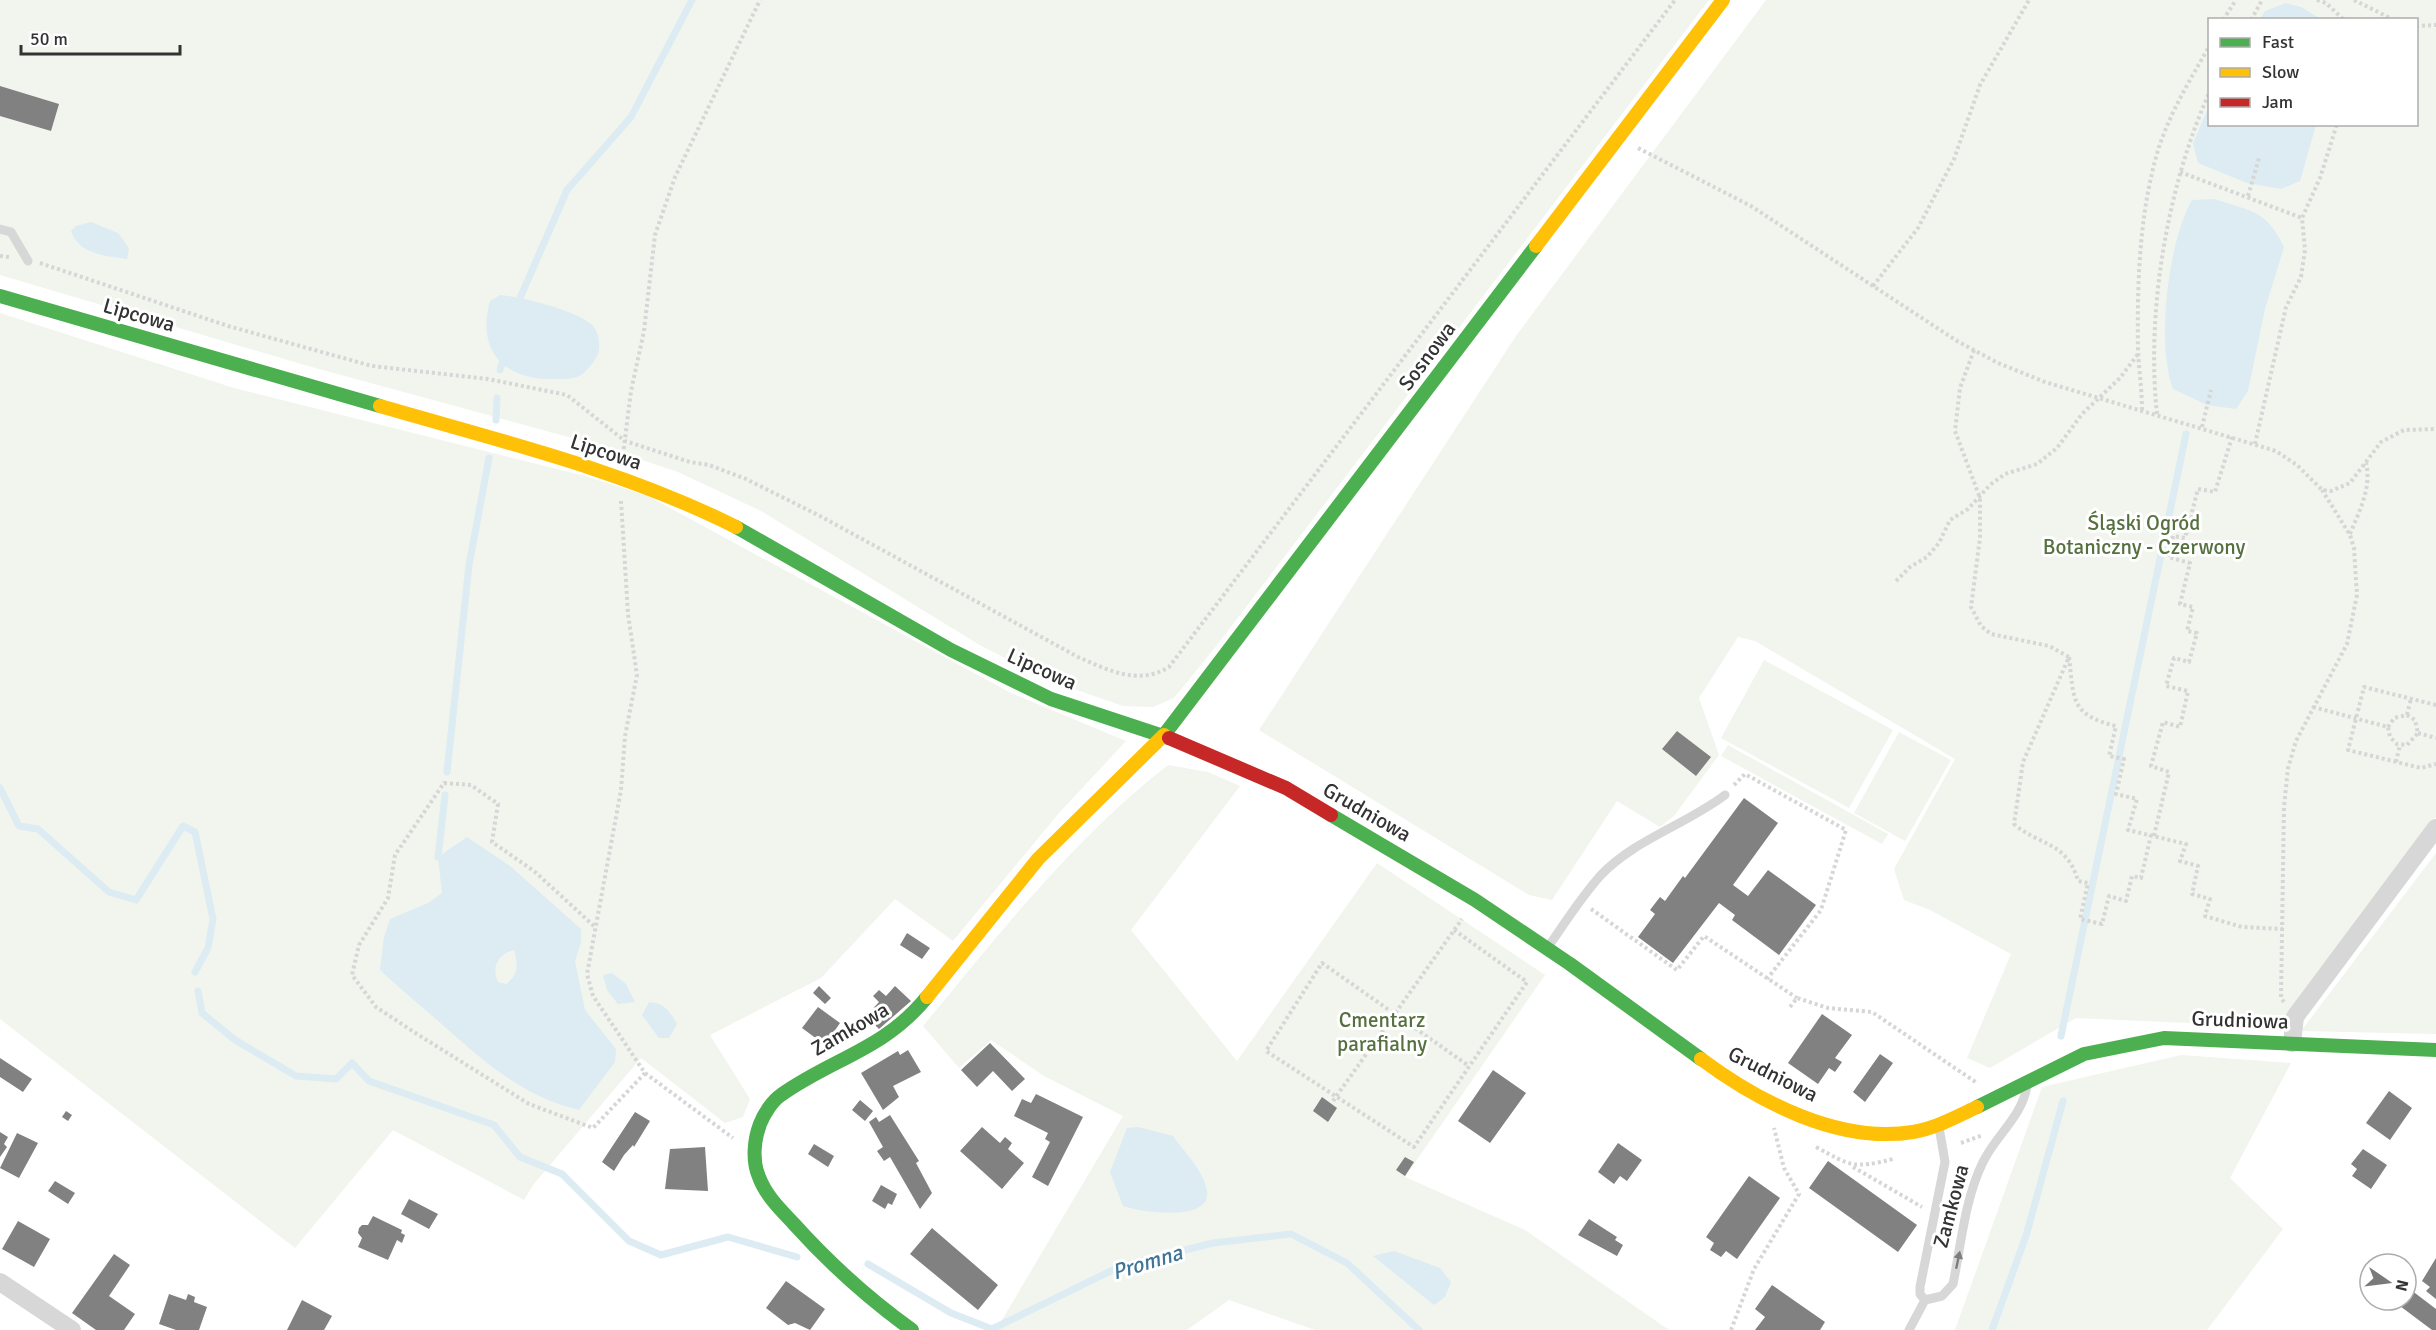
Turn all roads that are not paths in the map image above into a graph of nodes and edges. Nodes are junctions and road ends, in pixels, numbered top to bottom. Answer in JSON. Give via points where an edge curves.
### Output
{"nodes":[{"id":1,"x":1723,"y":0,"type":"edge"},
{"id":2,"x":0,"y":229,"type":"edge"},
{"id":3,"x":28,"y":261,"type":"road end"},
{"id":4,"x":0,"y":296,"type":"edge"},
{"id":5,"x":1163,"y":737,"type":"junction"},
{"id":6,"x":1725,"y":795,"type":"road end"},
{"id":7,"x":2436,"y":828,"type":"edge"},
{"id":8,"x":1547,"y":949,"type":"junction"},
{"id":9,"x":2292,"y":1043,"type":"junction"},
{"id":10,"x":2436,"y":1050,"type":"edge"},
{"id":11,"x":2028,"y":1080,"type":"junction"},
{"id":12,"x":1939,"y":1126,"type":"junction"},
{"id":13,"x":0,"y":1282,"type":"edge"},
{"id":14,"x":1924,"y":1300,"type":"junction"},
{"id":15,"x":67,"y":1329,"type":"edge"},
{"id":16,"x":912,"y":1330,"type":"edge"},
{"id":17,"x":1909,"y":1330,"type":"edge"}],
"edges":[{"from":1,"to":5,"type":"street","name":"Sosnowa"},
{"from":2,"to":3,"type":"lane","via":[[11,232]]},
{"from":4,"to":5,"type":"street","name":"Lipcowa","via":[[620,476],[689,503],[756,537],[951,650],[1041,694]]},
{"from":5,"to":8,"type":"street","name":"Grudniowa","via":[[1226,759],[1286,788],[1475,900]]},
{"from":5,"to":16,"type":"street","name":"Zamkowa","via":[[1038,859],[912,1016],[856,1055],[816,1072],[778,1098],[763,1117],[755,1154],[758,1176],[769,1197],[794,1227],[875,1303]]},
{"from":6,"to":8,"type":"lane","via":[[1701,813],[1626,854],[1601,874]]},
{"from":7,"to":9,"type":"street","via":[[2295,1017]]},
{"from":8,"to":12,"type":"street","name":"Grudniowa","via":[[1725,1077],[1794,1112],[1842,1130],[1866,1133],[1915,1132]]},
{"from":9,"to":10,"type":"street","name":"Grudniowa"},
{"from":9,"to":11,"type":"street","name":"Grudniowa","via":[[2164,1038],[2084,1054]]},
{"from":11,"to":12,"type":"street","name":"Grudniowa"},
{"from":14,"to":11,"type":"lane","name":"Zamkowa","one_way":true,"via":[[1942,1296],[1953,1284],[1982,1164],[2011,1123],[2026,1094]]},
{"from":12,"to":14,"type":"lane","name":"Zamkowa","via":[[1945,1162],[1920,1287]]},
{"from":13,"to":15,"type":"street"},
{"from":14,"to":17,"type":"lane","name":"Zamkowa"}]}
